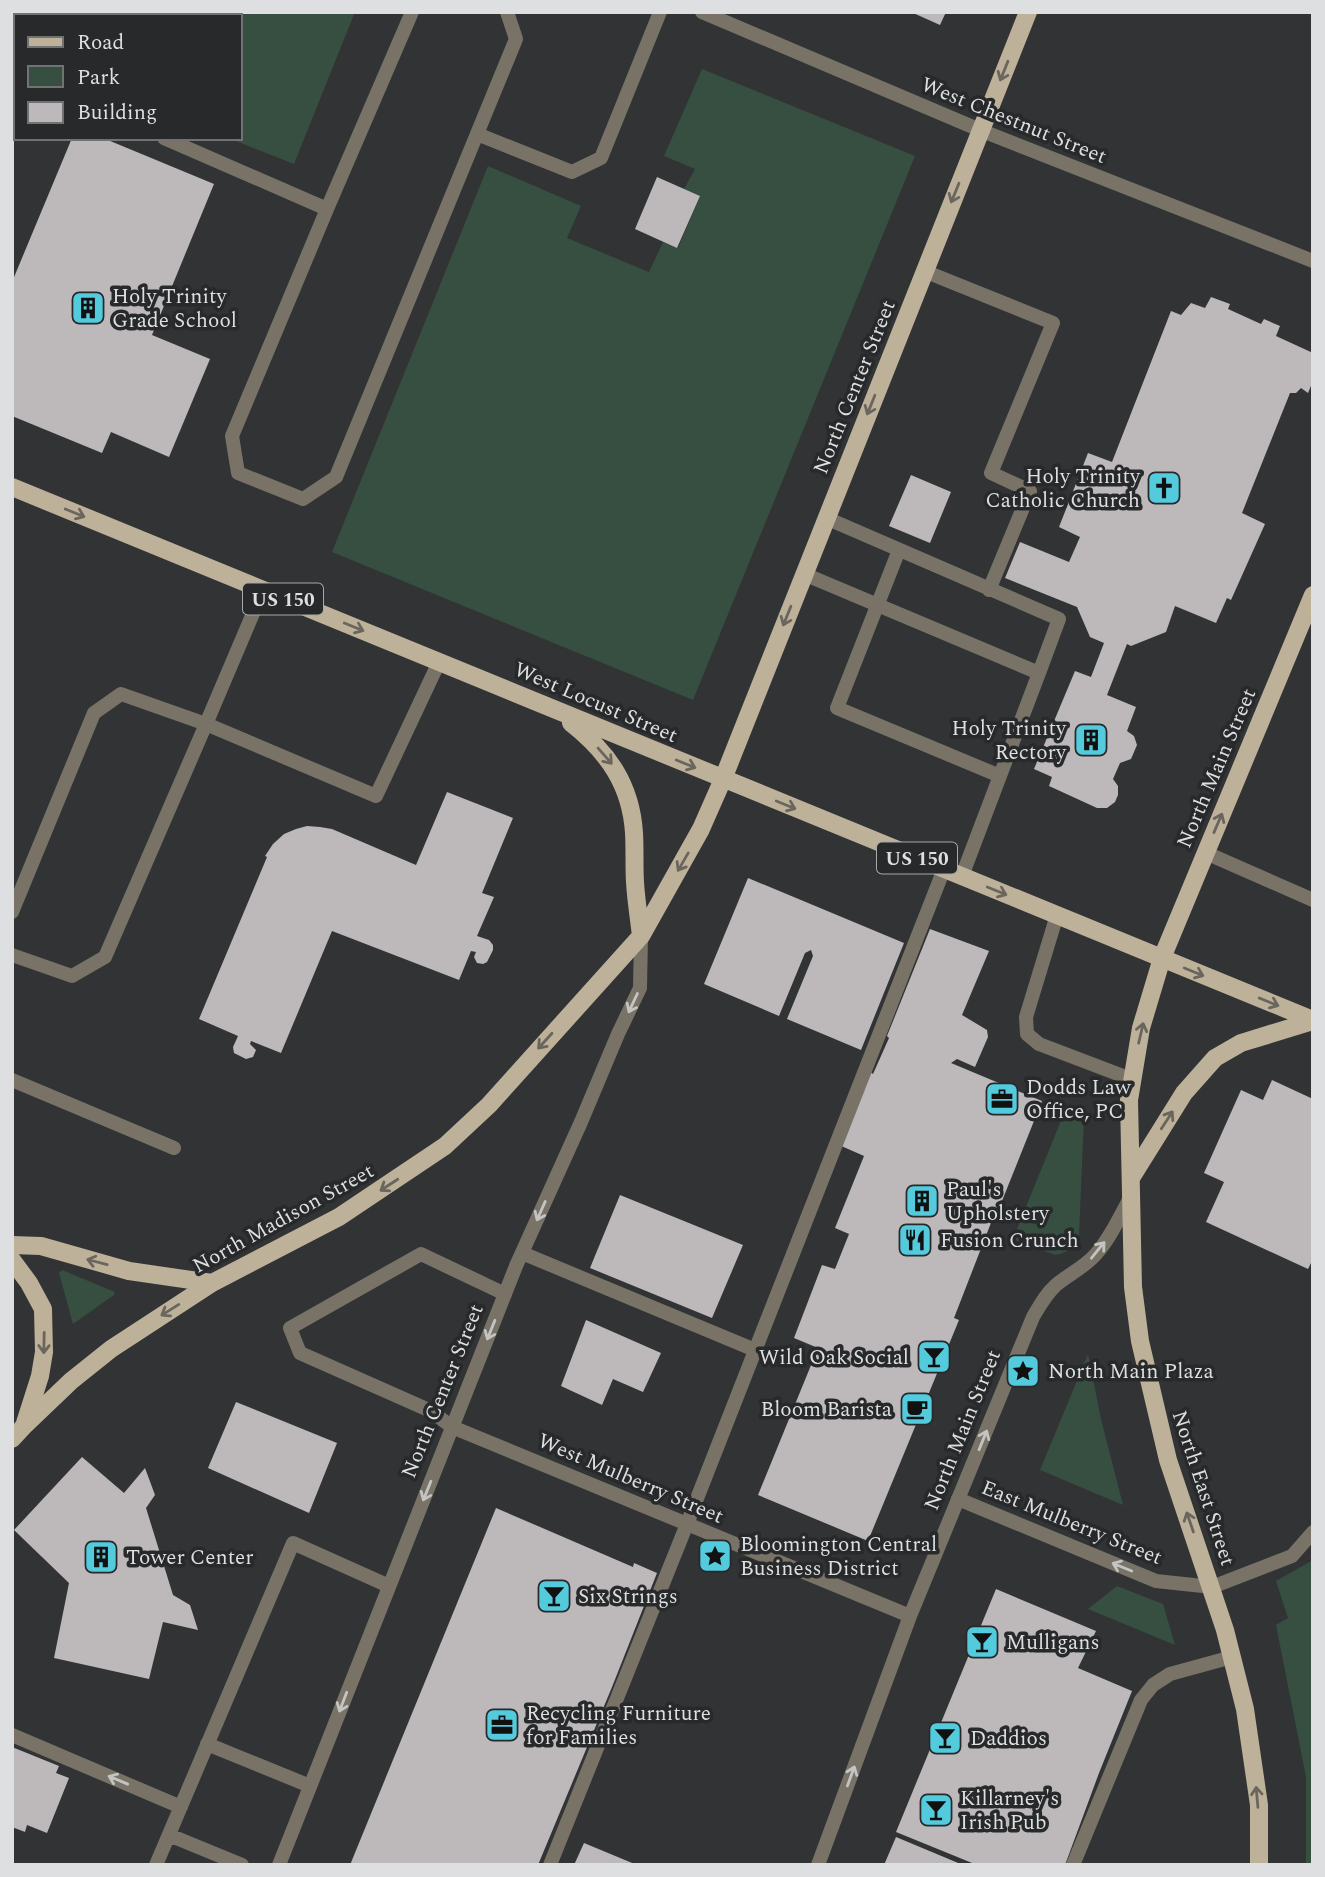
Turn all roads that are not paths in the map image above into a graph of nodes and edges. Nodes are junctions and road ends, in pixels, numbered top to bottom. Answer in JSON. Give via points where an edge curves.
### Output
{"nodes":[{"id":1,"x":412,"y":12,"type":"edge"},
{"id":2,"x":507,"y":12,"type":"edge"},
{"id":3,"x":660,"y":12,"type":"edge"},
{"id":4,"x":702,"y":12,"type":"edge"},
{"id":5,"x":1028,"y":12,"type":"edge"},
{"id":6,"x":980,"y":130,"type":"junction"},
{"id":7,"x":477,"y":134,"type":"junction"},
{"id":8,"x":169,"y":140,"type":"edge"},
{"id":9,"x":327,"y":209,"type":"junction"},
{"id":10,"x":1313,"y":261,"type":"edge"},
{"id":11,"x":924,"y":271,"type":"junction"},
{"id":12,"x":12,"y":487,"type":"edge"},
{"id":13,"x":826,"y":518,"type":"junction"},
{"id":14,"x":899,"y":550,"type":"junction"},
{"id":15,"x":804,"y":574,"type":"junction"},
{"id":16,"x":263,"y":590,"type":"junction"},
{"id":17,"x":989,"y":590,"type":"junction"},
{"id":18,"x":1312,"y":601,"type":"edge"},
{"id":19,"x":877,"y":605,"type":"junction"},
{"id":20,"x":439,"y":662,"type":"junction"},
{"id":21,"x":1039,"y":673,"type":"junction"},
{"id":22,"x":555,"y":710,"type":"junction"},
{"id":23,"x":206,"y":724,"type":"junction"},
{"id":24,"x":1000,"y":776,"type":"junction"},
{"id":25,"x":723,"y":779,"type":"junction"},
{"id":26,"x":1206,"y":853,"type":"junction"},
{"id":27,"x":944,"y":869,"type":"junction"},
{"id":28,"x":962,"y":876,"type":"junction"},
{"id":29,"x":1313,"y":900,"type":"edge"},
{"id":30,"x":12,"y":912,"type":"edge"},
{"id":31,"x":1057,"y":915,"type":"junction"},
{"id":32,"x":641,"y":936,"type":"junction"},
{"id":33,"x":12,"y":955,"type":"edge"},
{"id":34,"x":1162,"y":958,"type":"junction"},
{"id":35,"x":1313,"y":1021,"type":"edge"},
{"id":36,"x":1131,"y":1079,"type":"junction"},
{"id":37,"x":12,"y":1080,"type":"edge"},
{"id":38,"x":174,"y":1147,"type":"dead end"},
{"id":39,"x":1130,"y":1178,"type":"junction"},
{"id":40,"x":1131,"y":1196,"type":"junction"},
{"id":41,"x":12,"y":1245,"type":"edge"},
{"id":42,"x":522,"y":1254,"type":"junction"},
{"id":43,"x":12,"y":1260,"type":"edge"},
{"id":44,"x":212,"y":1283,"type":"junction"},
{"id":45,"x":505,"y":1294,"type":"junction"},
{"id":46,"x":755,"y":1350,"type":"junction"},
{"id":47,"x":25,"y":1425,"type":"junction"},
{"id":48,"x":452,"y":1427,"type":"junction"},
{"id":49,"x":12,"y":1439,"type":"edge"},
{"id":50,"x":958,"y":1499,"type":"junction"},
{"id":51,"x":687,"y":1524,"type":"junction"},
{"id":52,"x":1313,"y":1532,"type":"edge"},
{"id":53,"x":389,"y":1586,"type":"junction"},
{"id":54,"x":1212,"y":1587,"type":"junction"},
{"id":55,"x":910,"y":1616,"type":"junction"},
{"id":56,"x":1232,"y":1657,"type":"junction"},
{"id":57,"x":12,"y":1735,"type":"edge"},
{"id":58,"x":207,"y":1744,"type":"junction"},
{"id":59,"x":310,"y":1786,"type":"junction"},
{"id":60,"x":181,"y":1807,"type":"junction"},
{"id":61,"x":169,"y":1835,"type":"junction"},
{"id":62,"x":156,"y":1865,"type":"edge"},
{"id":63,"x":242,"y":1865,"type":"edge"},
{"id":64,"x":279,"y":1865,"type":"edge"},
{"id":65,"x":550,"y":1865,"type":"edge"},
{"id":66,"x":817,"y":1865,"type":"edge"},
{"id":67,"x":1073,"y":1865,"type":"edge"},
{"id":68,"x":1259,"y":1865,"type":"edge"}],
"edges":[{"from":1,"to":9,"type":"street"},
{"from":2,"to":7,"type":"street","via":[[516,39]]},
{"from":3,"to":7,"type":"street","via":[[601,158],[572,172]]},
{"from":4,"to":6,"type":"street","name":"West Chestnut Street"},
{"from":5,"to":6,"type":"main road","name":"North Center Street","one_way":true},
{"from":6,"to":10,"type":"street","name":"West Chestnut Street"},
{"from":6,"to":11,"type":"main road","name":"North Center Street","one_way":true},
{"from":7,"to":9,"type":"street","via":[[336,477],[303,499],[238,473],[232,436]]},
{"from":8,"to":9,"type":"street"},
{"from":11,"to":13,"type":"main road","name":"North Center Street","one_way":true},
{"from":11,"to":17,"type":"street","via":[[1053,323],[991,473],[1030,491]]},
{"from":12,"to":16,"type":"main road","name":"West Locust Street","number":"US 150","one_way":true},
{"from":13,"to":14,"type":"street"},
{"from":13,"to":15,"type":"main road","name":"North Center Street"},
{"from":14,"to":17,"type":"street"},
{"from":14,"to":19,"type":"street"},
{"from":15,"to":19,"type":"street"},
{"from":15,"to":25,"type":"main road","name":"North Center Street","one_way":true},
{"from":16,"to":20,"type":"main road","name":"West Locust Street","number":"US 150","one_way":true},
{"from":16,"to":23,"type":"street"},
{"from":17,"to":21,"type":"street","via":[[1059,620]]},
{"from":26,"to":18,"type":"main road","name":"North Main Street","one_way":true},
{"from":19,"to":21,"type":"street"},
{"from":19,"to":24,"type":"street","via":[[837,708]]},
{"from":20,"to":22,"type":"main road","name":"West Locust Street","number":"US 150"},
{"from":20,"to":23,"type":"street","via":[[376,796]]},
{"from":21,"to":24,"type":"street"},
{"from":22,"to":25,"type":"main road","name":"West Locust Street","number":"US 150","one_way":true},
{"from":22,"to":32,"type":"main road","one_way":true,"via":[[613,764],[628,796]]},
{"from":23,"to":30,"type":"street","via":[[121,694],[94,713]]},
{"from":23,"to":33,"type":"street","via":[[105,957],[72,976]]},
{"from":24,"to":28,"type":"street"},
{"from":25,"to":27,"type":"main road","name":"West Locust Street","number":"US 150","one_way":true},
{"from":25,"to":32,"type":"main road","name":"North Madison Street","one_way":true,"via":[[701,829]]},
{"from":26,"to":29,"type":"street"},
{"from":26,"to":34,"type":"main road","name":"North Main Street"},
{"from":27,"to":28,"type":"main road","name":"West Locust Street","number":"US 150"},
{"from":27,"to":46,"type":"street"},
{"from":28,"to":31,"type":"main road","name":"West Locust Street","number":"US 150","one_way":true},
{"from":31,"to":34,"type":"main road","name":"West Locust Street","number":"US 150"},
{"from":31,"to":36,"type":"street","via":[[1026,1017],[1027,1034],[1039,1044]]},
{"from":32,"to":42,"type":"street","name":"North Center Street","one_way":true,"via":[[640,988]]},
{"from":32,"to":44,"type":"main road","name":"North Madison Street","one_way":true,"via":[[489,1105],[445,1146],[339,1217]]},
{"from":34,"to":35,"type":"main road","number":"US 150","one_way":true},
{"from":36,"to":34,"type":"main road","name":"North East Street","one_way":true},
{"from":39,"to":35,"type":"main road","one_way":true,"via":[[1184,1093],[1215,1058],[1241,1043]]},
{"from":36,"to":39,"type":"main road","name":"North East Street"},
{"from":37,"to":38,"type":"street"},
{"from":39,"to":40,"type":"main road","name":"North East Street"},
{"from":50,"to":40,"type":"street","name":"North Main Street","one_way":true,"via":[[1044,1299],[1096,1254]]},
{"from":54,"to":40,"type":"main road","name":"North East Street","one_way":true,"via":[[1168,1460],[1140,1341],[1133,1287]]},
{"from":44,"to":41,"type":"main road","one_way":true,"via":[[129,1271],[41,1246]]},
{"from":42,"to":45,"type":"street","name":"North Center Street"},
{"from":42,"to":46,"type":"street"},
{"from":43,"to":47,"type":"main road","one_way":true,"via":[[43,1309],[44,1352]]},
{"from":44,"to":47,"type":"main road","name":"North Madison Street","one_way":true,"via":[[111,1349]]},
{"from":45,"to":48,"type":"street","name":"North Center Street","one_way":true},
{"from":45,"to":48,"type":"street","name":"West Mulberry Street","via":[[421,1254],[290,1328],[300,1353],[431,1411]]},
{"from":46,"to":51,"type":"street"},
{"from":47,"to":49,"type":"main road","name":"North Madison Street"},
{"from":48,"to":51,"type":"street","name":"West Mulberry Street"},
{"from":48,"to":53,"type":"street","name":"North Center Street","one_way":true},
{"from":54,"to":50,"type":"street","name":"East Mulberry Street","one_way":true,"via":[[1156,1581]]},
{"from":50,"to":55,"type":"street","name":"North Main Street"},
{"from":51,"to":55,"type":"street","name":"West Mulberry Street"},
{"from":51,"to":65,"type":"street"},
{"from":52,"to":54,"type":"street","via":[[1292,1556]]},
{"from":53,"to":58,"type":"street","via":[[293,1543]]},
{"from":53,"to":59,"type":"street","name":"North Center Street","one_way":true},
{"from":54,"to":56,"type":"main road","name":"North East Street"},
{"from":66,"to":55,"type":"street","name":"North Main Street","one_way":true},
{"from":56,"to":67,"type":"street","via":[[1170,1674],[1141,1700]]},
{"from":68,"to":56,"type":"main road","name":"North East Street","one_way":true,"via":[[1256,1780]]},
{"from":60,"to":57,"type":"street","one_way":true},
{"from":58,"to":59,"type":"street"},
{"from":58,"to":60,"type":"street"},
{"from":59,"to":64,"type":"street","name":"North Center Street"},
{"from":60,"to":61,"type":"street"},
{"from":61,"to":62,"type":"street"},
{"from":61,"to":63,"type":"street"}]}
